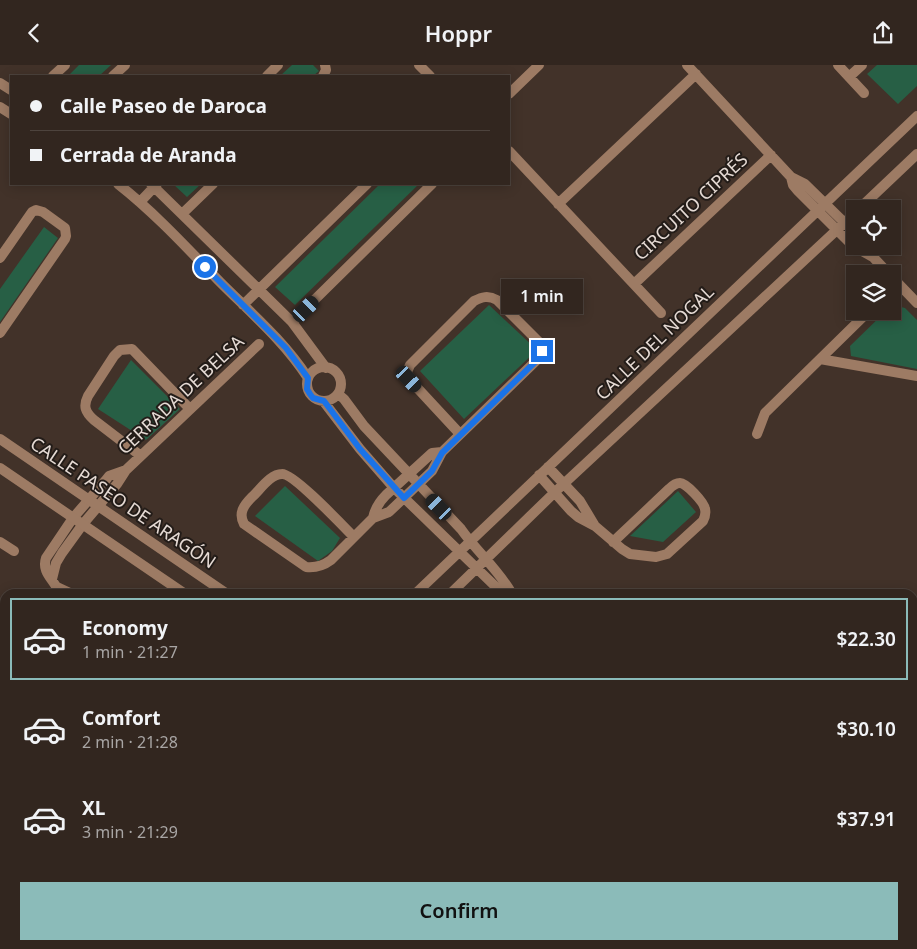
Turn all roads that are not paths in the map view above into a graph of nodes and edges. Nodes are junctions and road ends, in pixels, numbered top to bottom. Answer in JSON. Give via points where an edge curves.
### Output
{"nodes":[{"id":1,"x":65,"y":65,"type":"edge"},
{"id":2,"x":125,"y":65,"type":"edge"},
{"id":3,"x":278,"y":65,"type":"edge"},
{"id":4,"x":419,"y":65,"type":"edge"},
{"id":5,"x":539,"y":65,"type":"edge"},
{"id":6,"x":687,"y":65,"type":"edge"},
{"id":7,"x":838,"y":65,"type":"edge"},
{"id":8,"x":862,"y":65,"type":"edge"},
{"id":9,"x":54,"y":75,"type":"edge"},
{"id":10,"x":114,"y":75,"type":"edge"},
{"id":11,"x":268,"y":75,"type":"edge"},
{"id":12,"x":429,"y":75,"type":"edge"},
{"id":13,"x":696,"y":75,"type":"junction"},
{"id":14,"x":849,"y":77,"type":"junction"},
{"id":15,"x":510,"y":93,"type":"edge"},
{"id":16,"x":864,"y":93,"type":"dead end"},
{"id":17,"x":917,"y":115,"type":"edge"},
{"id":18,"x":510,"y":152,"type":"edge"},
{"id":19,"x":917,"y":154,"type":"edge"},
{"id":20,"x":770,"y":155,"type":"junction"},
{"id":21,"x":119,"y":185,"type":"edge"},
{"id":22,"x":154,"y":185,"type":"edge"},
{"id":23,"x":212,"y":185,"type":"edge"},
{"id":24,"x":366,"y":185,"type":"edge"},
{"id":25,"x":432,"y":185,"type":"edge"},
{"id":26,"x":868,"y":200,"type":"edge"},
{"id":27,"x":140,"y":202,"type":"junction"},
{"id":28,"x":558,"y":204,"type":"junction"},
{"id":29,"x":821,"y":207,"type":"junction"},
{"id":30,"x":182,"y":214,"type":"junction"},
{"id":31,"x":846,"y":221,"type":"edge"},
{"id":32,"x":841,"y":226,"type":"junction"},
{"id":33,"x":846,"y":228,"type":"edge"},
{"id":34,"x":873,"y":257,"type":"joint"},
{"id":35,"x":0,"y":258,"type":"edge"},
{"id":36,"x":881,"y":265,"type":"edge"},
{"id":37,"x":634,"y":284,"type":"junction"},
{"id":38,"x":258,"y":289,"type":"junction"},
{"id":39,"x":901,"y":289,"type":"edge"},
{"id":40,"x":917,"y":303,"type":"edge"},
{"id":41,"x":243,"y":305,"type":"junction"},
{"id":42,"x":661,"y":313,"type":"dead end"},
{"id":43,"x":860,"y":320,"type":"edge"},
{"id":44,"x":292,"y":322,"type":"junction"},
{"id":45,"x":0,"y":333,"type":"edge"},
{"id":46,"x":259,"y":344,"type":"dead end"},
{"id":47,"x":820,"y":359,"type":"junction"},
{"id":48,"x":326,"y":368,"type":"junction"},
{"id":49,"x":917,"y":376,"type":"edge"},
{"id":50,"x":308,"y":378,"type":"junction"},
{"id":51,"x":338,"y":394,"type":"junction"},
{"id":52,"x":324,"y":401,"type":"junction"},
{"id":53,"x":190,"y":409,"type":"junction"},
{"id":54,"x":460,"y":434,"type":"junction"},
{"id":55,"x":757,"y":434,"type":"dead end"},
{"id":56,"x":0,"y":439,"type":"edge"},
{"id":57,"x":442,"y":453,"type":"junction"},
{"id":58,"x":141,"y":456,"type":"junction"},
{"id":59,"x":548,"y":467,"type":"junction"},
{"id":60,"x":0,"y":468,"type":"edge"},
{"id":61,"x":409,"y":475,"type":"junction"},
{"id":62,"x":540,"y":475,"type":"junction"},
{"id":63,"x":418,"y":484,"type":"junction"},
{"id":64,"x":564,"y":484,"type":"junction"},
{"id":65,"x":394,"y":488,"type":"junction"},
{"id":66,"x":555,"y":492,"type":"junction"},
{"id":67,"x":404,"y":498,"type":"junction"},
{"id":68,"x":93,"y":502,"type":"junction"},
{"id":69,"x":74,"y":518,"type":"junction"},
{"id":70,"x":373,"y":518,"type":"junction"},
{"id":71,"x":83,"y":524,"type":"junction"},
{"id":72,"x":594,"y":526,"type":"junction"},
{"id":73,"x":354,"y":537,"type":"junction"},
{"id":74,"x":469,"y":541,"type":"junction"},
{"id":75,"x":0,"y":542,"type":"edge"},
{"id":76,"x":613,"y":542,"type":"junction"},
{"id":77,"x":14,"y":551,"type":"dead end"},
{"id":78,"x":460,"y":551,"type":"junction"},
{"id":79,"x":485,"y":559,"type":"junction"},
{"id":80,"x":476,"y":567,"type":"junction"},
{"id":81,"x":56,"y":587,"type":"edge"},
{"id":82,"x":178,"y":589,"type":"edge"},
{"id":83,"x":220,"y":589,"type":"edge"},
{"id":84,"x":421,"y":589,"type":"edge"},
{"id":85,"x":455,"y":589,"type":"edge"},
{"id":86,"x":499,"y":589,"type":"edge"},
{"id":87,"x":509,"y":589,"type":"edge"}],
"edges":[{"from":1,"to":9,"type":"street"},
{"from":2,"to":10,"type":"street"},
{"from":3,"to":11,"type":"street"},
{"from":4,"to":12,"type":"street"},
{"from":5,"to":15,"type":"street"},
{"from":6,"to":13,"type":"street","name":"CIRCUITO CIPRÉS"},
{"from":7,"to":14,"type":"street"},
{"from":8,"to":14,"type":"street"},
{"from":13,"to":20,"type":"street","name":"CIRCUITO CIPRÉS"},
{"from":13,"to":28,"type":"street"},
{"from":14,"to":16,"type":"street"},
{"from":17,"to":29,"type":"street","name":"CALLE DEL NOGAL"},
{"from":18,"to":28,"type":"street","name":"CIRCUITO CIPRÉS"},
{"from":19,"to":26,"type":"street"},
{"from":20,"to":29,"type":"street","name":"CIRCUITO CIPRÉS","via":[[791,177],[805,184]]},
{"from":20,"to":37,"type":"street","name":"CIRCUITO CIPRÉS"},
{"from":21,"to":27,"type":"street"},
{"from":22,"to":27,"type":"street"},
{"from":22,"to":30,"type":"street"},
{"from":23,"to":30,"type":"street"},
{"from":24,"to":38,"type":"street"},
{"from":25,"to":44,"type":"street"},
{"from":27,"to":41,"type":"street"},
{"from":28,"to":37,"type":"street","name":"CIRCUITO CIPRÉS"},
{"from":29,"to":32,"type":"street","name":"CIRCUITO CIPRÉS"},
{"from":29,"to":59,"type":"street","name":"CALLE DEL NOGAL"},
{"from":30,"to":38,"type":"street"},
{"from":31,"to":32,"type":"street"},
{"from":32,"to":33,"type":"street"},
{"from":32,"to":34,"type":"street","via":[[859,251]]},
{"from":32,"to":64,"type":"street"},
{"from":34,"to":36,"type":"street"},
{"from":35,"to":45,"type":"street","via":[[36,210],[65,228],[65,239]]},
{"from":37,"to":42,"type":"street","name":"CIRCUITO CIPRÉS"},
{"from":38,"to":41,"type":"street"},
{"from":38,"to":44,"type":"street"},
{"from":39,"to":40,"type":"street"},
{"from":41,"to":50,"type":"street","via":[[286,348]]},
{"from":43,"to":47,"type":"street"},
{"from":44,"to":48,"type":"street"},
{"from":46,"to":53,"type":"street","name":"CERRADA DE BELSA"},
{"from":47,"to":49,"type":"street"},
{"from":47,"to":55,"type":"street","via":[[765,413]]},
{"from":48,"to":50,"type":"street","via":[[315,370]]},
{"from":48,"to":51,"type":"street","via":[[339,377]]},
{"from":50,"to":52,"type":"street","via":[[310,394]]},
{"from":51,"to":52,"type":"street"},
{"from":51,"to":61,"type":"street"},
{"from":52,"to":65,"type":"street"},
{"from":53,"to":58,"type":"street","name":"CERRADA DE BELSA"},
{"from":53,"to":58,"type":"street","via":[[132,349],[120,350],[88,396],[85,408],[87,414]]},
{"from":54,"to":54,"type":"street","via":[[536,361],[542,351],[540,343],[492,297],[474,301],[410,365],[407,372],[409,379]]},
{"from":54,"to":57,"type":"street"},
{"from":56,"to":68,"type":"street","name":"CALLE PASEO DE ARAGÓN"},
{"from":57,"to":61,"type":"street","via":[[432,453]]},
{"from":57,"to":63,"type":"street","via":[[432,471]]},
{"from":58,"to":68,"type":"street","name":"CERRADA DE BELSA","via":[[117,484]]},
{"from":59,"to":62,"type":"street","name":"CALLE DEL NOGAL"},
{"from":59,"to":64,"type":"street"},
{"from":60,"to":69,"type":"street"},
{"from":61,"to":63,"type":"street"},
{"from":61,"to":65,"type":"street"},
{"from":62,"to":66,"type":"street"},
{"from":62,"to":74,"type":"street","name":"CALLE DEL NOGAL"},
{"from":63,"to":67,"type":"street"},
{"from":63,"to":74,"type":"street"},
{"from":64,"to":66,"type":"street"},
{"from":64,"to":72,"type":"street","via":[[586,509]]},
{"from":65,"to":67,"type":"street"},
{"from":65,"to":70,"type":"street","via":[[380,502]]},
{"from":66,"to":72,"type":"street","via":[[578,517]]},
{"from":66,"to":79,"type":"street"},
{"from":67,"to":70,"type":"street","via":[[389,512]]},
{"from":67,"to":78,"type":"street"},
{"from":68,"to":69,"type":"street"},
{"from":68,"to":71,"type":"street"},
{"from":68,"to":83,"type":"street","name":"CALLE PASEO DE ARAGÓN"},
{"from":69,"to":71,"type":"street"},
{"from":69,"to":81,"type":"street","via":[[46,558],[45,572]]},
{"from":70,"to":73,"type":"street"},
{"from":71,"to":81,"type":"street","via":[[56,563]]},
{"from":71,"to":82,"type":"street"},
{"from":72,"to":76,"type":"street"},
{"from":73,"to":73,"type":"street","via":[[324,565],[306,567],[244,524],[241,513],[270,479],[276,475],[287,475]]},
{"from":74,"to":78,"type":"street","name":"CALLE DEL NOGAL"},
{"from":74,"to":79,"type":"street"},
{"from":75,"to":77,"type":"street"},
{"from":76,"to":76,"type":"street","via":[[630,554],[656,557],[668,554],[703,521],[706,513],[704,503],[686,485],[677,484]]},
{"from":78,"to":80,"type":"street"},
{"from":78,"to":84,"type":"street","name":"CALLE DEL NOGAL"},
{"from":79,"to":80,"type":"street"},
{"from":79,"to":87,"type":"street","via":[[505,580]]},
{"from":80,"to":85,"type":"street"},
{"from":80,"to":86,"type":"street"}]}
